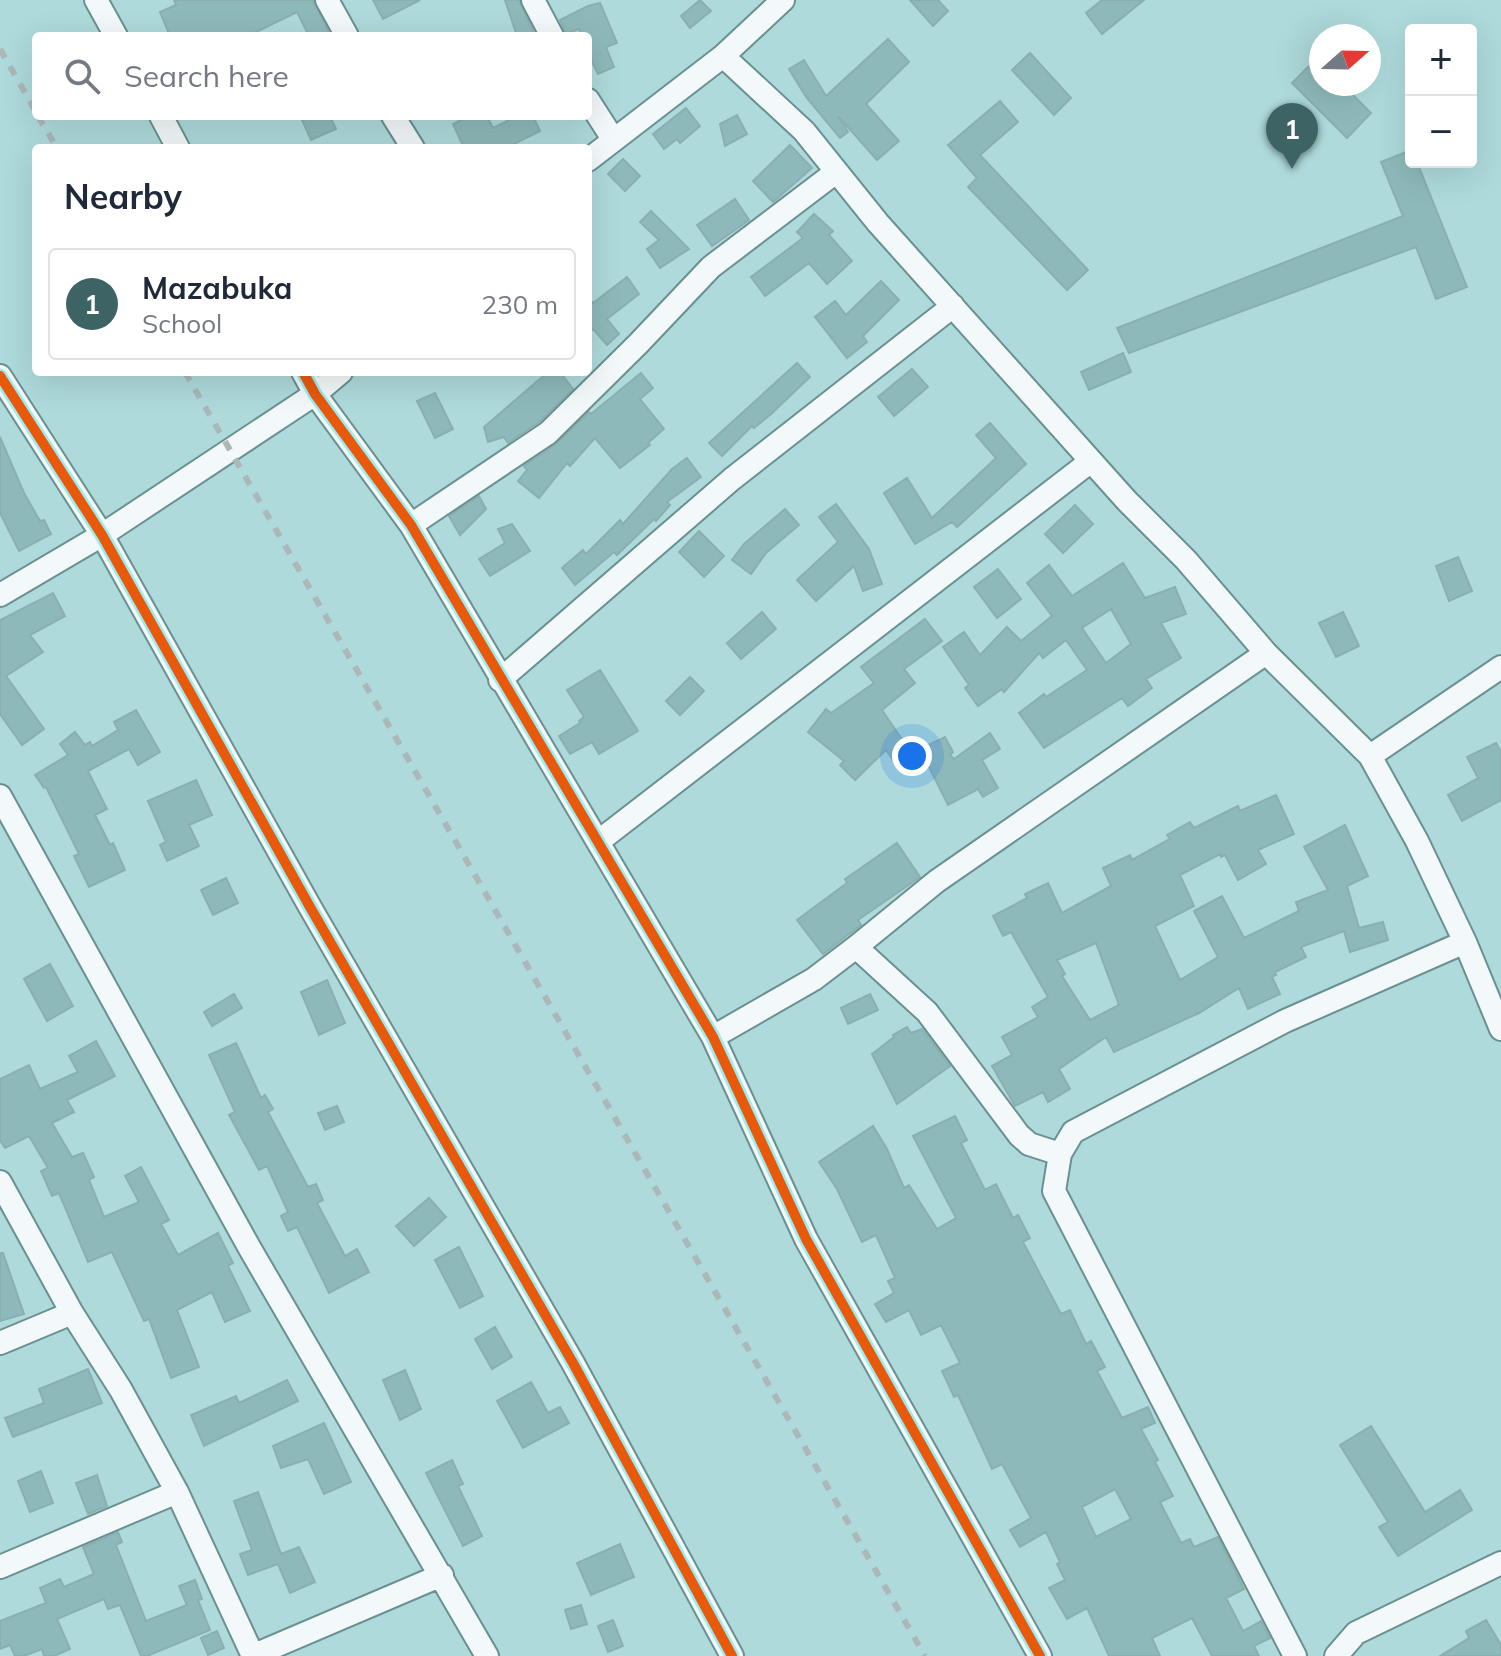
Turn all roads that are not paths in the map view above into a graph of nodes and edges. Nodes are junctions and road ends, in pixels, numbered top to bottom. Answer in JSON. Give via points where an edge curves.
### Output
{"nodes":[{"id":1,"x":96,"y":0,"type":"edge"},
{"id":2,"x":327,"y":0,"type":"edge"},
{"id":3,"x":533,"y":0,"type":"edge"},
{"id":4,"x":783,"y":0,"type":"edge"},
{"id":5,"x":114,"y":32,"type":"edge"},
{"id":6,"x":345,"y":32,"type":"edge"},
{"id":7,"x":550,"y":32,"type":"edge"},
{"id":8,"x":723,"y":56,"type":"junction"},
{"id":9,"x":592,"y":106,"type":"edge"},
{"id":10,"x":163,"y":120,"type":"edge"},
{"id":11,"x":396,"y":120,"type":"edge"},
{"id":12,"x":613,"y":139,"type":"junction"},
{"id":13,"x":176,"y":144,"type":"edge"},
{"id":14,"x":410,"y":144,"type":"edge"},
{"id":15,"x":592,"y":157,"type":"edge"},
{"id":16,"x":836,"y":172,"type":"junction"},
{"id":17,"x":953,"y":306,"type":"junction"},
{"id":18,"x":0,"y":376,"type":"edge"},
{"id":19,"x":305,"y":376,"type":"edge"},
{"id":20,"x":336,"y":376,"type":"edge"},
{"id":21,"x":315,"y":394,"type":"junction"},
{"id":22,"x":1091,"y":461,"type":"junction"},
{"id":23,"x":411,"y":525,"type":"junction"},
{"id":24,"x":102,"y":535,"type":"junction"},
{"id":25,"x":0,"y":595,"type":"edge"},
{"id":26,"x":1266,"y":653,"type":"junction"},
{"id":27,"x":1501,"y":667,"type":"edge"},
{"id":28,"x":500,"y":680,"type":"junction"},
{"id":29,"x":1370,"y":756,"type":"junction"},
{"id":30,"x":0,"y":796,"type":"edge"},
{"id":31,"x":599,"y":841,"type":"junction"},
{"id":32,"x":1465,"y":942,"type":"junction"},
{"id":33,"x":856,"y":947,"type":"junction"},
{"id":34,"x":1501,"y":1029,"type":"edge"},
{"id":35,"x":713,"y":1037,"type":"junction"},
{"id":36,"x":1060,"y":1154,"type":"junction"},
{"id":37,"x":0,"y":1182,"type":"edge"},
{"id":38,"x":72,"y":1313,"type":"junction"},
{"id":39,"x":0,"y":1343,"type":"edge"},
{"id":40,"x":177,"y":1492,"type":"junction"},
{"id":41,"x":1501,"y":1563,"type":"edge"},
{"id":42,"x":0,"y":1567,"type":"edge"},
{"id":43,"x":442,"y":1575,"type":"junction"},
{"id":44,"x":252,"y":1656,"type":"edge"},
{"id":45,"x":487,"y":1656,"type":"edge"},
{"id":46,"x":732,"y":1656,"type":"edge"},
{"id":47,"x":1040,"y":1656,"type":"edge"},
{"id":48,"x":1295,"y":1656,"type":"edge"},
{"id":49,"x":1336,"y":1656,"type":"edge"}],
"edges":[{"from":1,"to":5,"type":"street"},
{"from":2,"to":6,"type":"street"},
{"from":3,"to":7,"type":"street"},
{"from":4,"to":8,"type":"street"},
{"from":8,"to":12,"type":"street"},
{"from":8,"to":16,"type":"street","via":[[804,131]]},
{"from":9,"to":12,"type":"street"},
{"from":10,"to":13,"type":"street"},
{"from":11,"to":14,"type":"street"},
{"from":12,"to":15,"type":"street"},
{"from":16,"to":17,"type":"street"},
{"from":16,"to":23,"type":"street","via":[[711,267],[548,433]]},
{"from":17,"to":22,"type":"street"},
{"from":17,"to":28,"type":"street","via":[[732,479]]},
{"from":18,"to":24,"type":"street"},
{"from":19,"to":21,"type":"street"},
{"from":20,"to":21,"type":"street"},
{"from":21,"to":23,"type":"street"},
{"from":21,"to":24,"type":"street"},
{"from":22,"to":26,"type":"street"},
{"from":22,"to":31,"type":"street"},
{"from":23,"to":28,"type":"street"},
{"from":24,"to":25,"type":"street"},
{"from":24,"to":46,"type":"street","via":[[573,1363]]},
{"from":26,"to":29,"type":"street"},
{"from":26,"to":33,"type":"street","via":[[937,881]]},
{"from":27,"to":29,"type":"street"},
{"from":28,"to":31,"type":"street"},
{"from":29,"to":32,"type":"street"},
{"from":30,"to":43,"type":"street","via":[[249,1247]]},
{"from":31,"to":35,"type":"street"},
{"from":32,"to":34,"type":"street"},
{"from":32,"to":36,"type":"street","via":[[1285,1021],[1073,1132]]},
{"from":33,"to":35,"type":"street","via":[[814,979]]},
{"from":33,"to":36,"type":"street","via":[[927,1012],[1019,1135]]},
{"from":35,"to":47,"type":"street","via":[[806,1239]]},
{"from":36,"to":48,"type":"street","via":[[1054,1191]]},
{"from":37,"to":38,"type":"street"},
{"from":38,"to":39,"type":"street"},
{"from":38,"to":40,"type":"street"},
{"from":40,"to":42,"type":"street"},
{"from":40,"to":44,"type":"street"},
{"from":41,"to":49,"type":"street","via":[[1356,1633]]},
{"from":43,"to":44,"type":"street"},
{"from":43,"to":45,"type":"street"}]}
